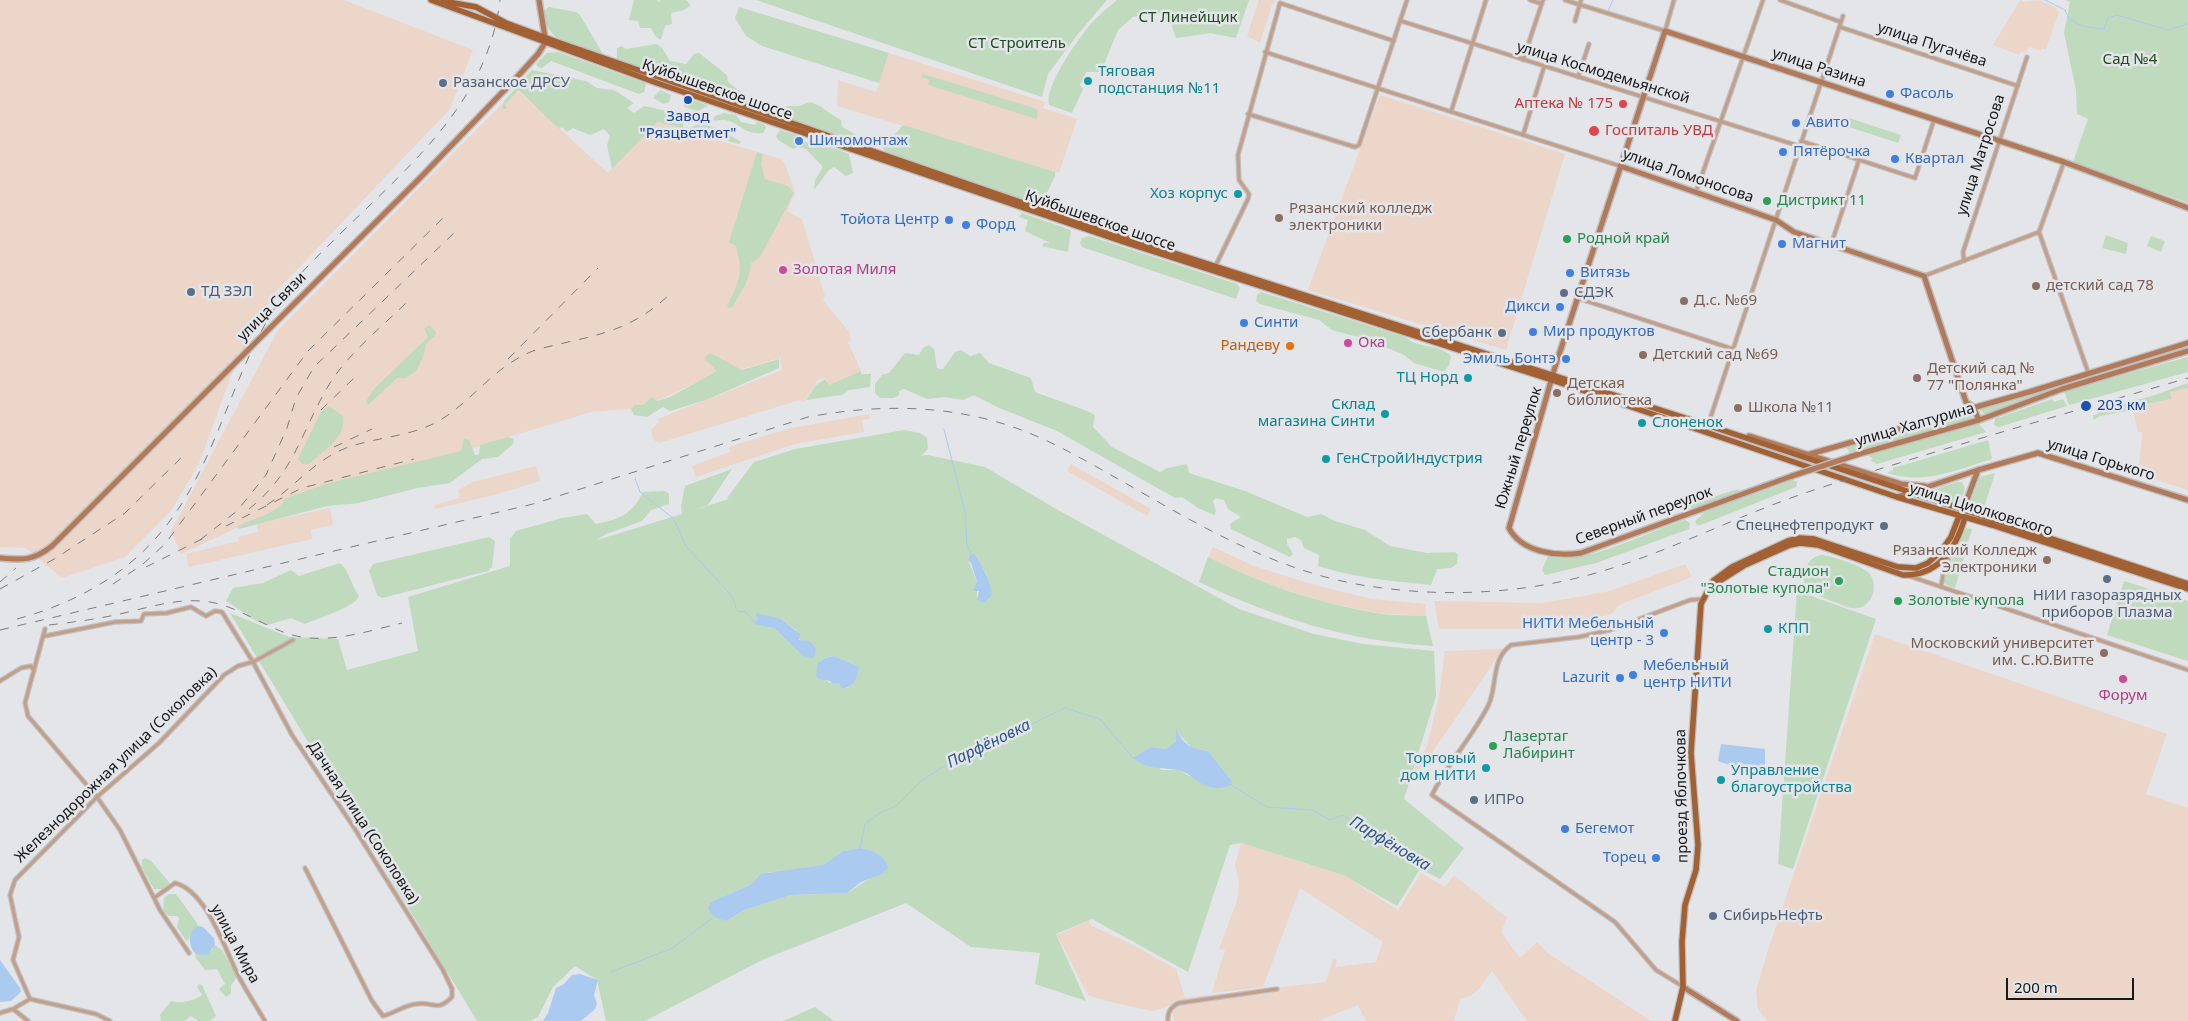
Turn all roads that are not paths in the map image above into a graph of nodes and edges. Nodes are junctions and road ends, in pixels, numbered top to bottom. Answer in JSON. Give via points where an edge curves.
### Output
{"nodes":[{"id":1,"x":431,"y":0,"type":"edge"},
{"id":2,"x":436,"y":0,"type":"edge"},
{"id":3,"x":538,"y":0,"type":"edge"},
{"id":4,"x":1407,"y":0,"type":"edge"},
{"id":5,"x":1486,"y":0,"type":"edge"},
{"id":6,"x":1530,"y":0,"type":"edge"},
{"id":7,"x":1565,"y":0,"type":"edge"},
{"id":8,"x":1581,"y":0,"type":"edge"},
{"id":9,"x":1674,"y":0,"type":"edge"},
{"id":10,"x":1763,"y":0,"type":"edge"},
{"id":11,"x":1780,"y":0,"type":"edge"},
{"id":12,"x":458,"y":1,"type":"edge"},
{"id":13,"x":1543,"y":2,"type":"edge"},
{"id":14,"x":1579,"y":5,"type":"junction"},
{"id":15,"x":474,"y":14,"type":"junction"},
{"id":16,"x":1843,"y":16,"type":"dead end"},
{"id":17,"x":1401,"y":21,"type":"junction"},
{"id":18,"x":1575,"y":21,"type":"dead end"},
{"id":19,"x":1841,"y":22,"type":"junction"},
{"id":20,"x":1840,"y":27,"type":"junction"},
{"id":21,"x":1665,"y":31,"type":"junction"},
{"id":22,"x":545,"y":40,"type":"junction"},
{"id":23,"x":1394,"y":41,"type":"junction"},
{"id":24,"x":1474,"y":44,"type":"junction"},
{"id":25,"x":1589,"y":44,"type":"dead end"},
{"id":26,"x":1265,"y":52,"type":"junction"},
{"id":27,"x":1744,"y":56,"type":"junction"},
{"id":28,"x":2027,"y":57,"type":"dead end"},
{"id":29,"x":1523,"y":60,"type":"junction"},
{"id":30,"x":1544,"y":67,"type":"junction"},
{"id":31,"x":1578,"y":77,"type":"junction"},
{"id":32,"x":1821,"y":82,"type":"junction"},
{"id":33,"x":2018,"y":86,"type":"junction"},
{"id":34,"x":1378,"y":90,"type":"junction"},
{"id":35,"x":1643,"y":97,"type":"junction"},
{"id":36,"x":1451,"y":112,"type":"junction"},
{"id":37,"x":1248,"y":114,"type":"junction"},
{"id":38,"x":1934,"y":120,"type":"junction"},
{"id":39,"x":1720,"y":121,"type":"junction"},
{"id":40,"x":1523,"y":135,"type":"junction"},
{"id":41,"x":1801,"y":141,"type":"junction"},
{"id":42,"x":1999,"y":142,"type":"junction"},
{"id":43,"x":1799,"y":146,"type":"junction"},
{"id":44,"x":1859,"y":160,"type":"junction"},
{"id":45,"x":2064,"y":162,"type":"junction"},
{"id":46,"x":1620,"y":166,"type":"junction"},
{"id":47,"x":1696,"y":192,"type":"junction"},
{"id":48,"x":2188,"y":208,"type":"edge"},
{"id":49,"x":1776,"y":220,"type":"junction"},
{"id":50,"x":2039,"y":232,"type":"junction"},
{"id":51,"x":1831,"y":245,"type":"junction"},
{"id":52,"x":1964,"y":261,"type":"junction"},
{"id":53,"x":1215,"y":267,"type":"junction"},
{"id":54,"x":1924,"y":276,"type":"junction"},
{"id":55,"x":1578,"y":298,"type":"junction"},
{"id":56,"x":2188,"y":343,"type":"edge"},
{"id":57,"x":1733,"y":349,"type":"junction"},
{"id":58,"x":2188,"y":351,"type":"edge"},
{"id":59,"x":2088,"y":372,"type":"junction"},
{"id":60,"x":1552,"y":377,"type":"junction"},
{"id":61,"x":1973,"y":407,"type":"junction"},
{"id":62,"x":1711,"y":416,"type":"dead end"},
{"id":63,"x":1979,"y":420,"type":"junction"},
{"id":64,"x":1714,"y":427,"type":"junction"},
{"id":65,"x":1769,"y":446,"type":"joint"},
{"id":66,"x":1767,"y":452,"type":"joint"},
{"id":67,"x":1810,"y":454,"type":"junction"},
{"id":68,"x":1978,"y":470,"type":"junction"},
{"id":69,"x":1792,"y":476,"type":"joint"},
{"id":70,"x":1928,"y":486,"type":"junction"},
{"id":71,"x":1909,"y":493,"type":"junction"},
{"id":72,"x":1897,"y":497,"type":"junction"},
{"id":73,"x":2188,"y":500,"type":"edge"},
{"id":74,"x":1962,"y":514,"type":"junction"},
{"id":75,"x":1509,"y":528,"type":"joint"},
{"id":76,"x":1952,"y":549,"type":"junction"},
{"id":77,"x":0,"y":558,"type":"edge"},
{"id":78,"x":1903,"y":574,"type":"junction"},
{"id":79,"x":2188,"y":584,"type":"edge"},
{"id":80,"x":1942,"y":587,"type":"junction"},
{"id":81,"x":2188,"y":589,"type":"edge"},
{"id":82,"x":1703,"y":599,"type":"junction"},
{"id":83,"x":45,"y":629,"type":"dead end"},
{"id":84,"x":44,"y":636,"type":"junction"},
{"id":85,"x":293,"y":640,"type":"dead end"},
{"id":86,"x":253,"y":662,"type":"junction"},
{"id":87,"x":2188,"y":670,"type":"edge"},
{"id":88,"x":34,"y":671,"type":"junction"},
{"id":89,"x":0,"y":681,"type":"edge"},
{"id":90,"x":97,"y":797,"type":"junction"},
{"id":91,"x":304,"y":868,"type":"dead end"},
{"id":92,"x":154,"y":898,"type":"junction"},
{"id":93,"x":189,"y":953,"type":"dead end"},
{"id":94,"x":1683,"y":987,"type":"junction"},
{"id":95,"x":1277,"y":989,"type":"dead end"},
{"id":96,"x":30,"y":999,"type":"junction"},
{"id":97,"x":14,"y":1009,"type":"junction"},
{"id":98,"x":0,"y":1013,"type":"edge"},
{"id":99,"x":28,"y":1021,"type":"edge"},
{"id":100,"x":110,"y":1021,"type":"edge"},
{"id":101,"x":265,"y":1021,"type":"edge"},
{"id":102,"x":1168,"y":1021,"type":"edge"},
{"id":103,"x":1675,"y":1021,"type":"edge"},
{"id":104,"x":1736,"y":1021,"type":"edge"}],
"edges":[{"from":1,"to":15,"type":"main road","name":"Куйбышевское шоссе"},
{"from":2,"to":12,"type":"main road","name":"Куйбышевское шоссе"},
{"from":3,"to":22,"type":"street"},
{"from":4,"to":17,"type":"street"},
{"from":5,"to":24,"type":"street"},
{"from":6,"to":13,"type":"street"},
{"from":7,"to":14,"type":"street","name":"улица Разина"},
{"from":8,"to":14,"type":"street"},
{"from":9,"to":21,"type":"street"},
{"from":10,"to":27,"type":"street"},
{"from":11,"to":19,"type":"street"},
{"from":12,"to":15,"type":"main road"},
{"from":12,"to":22,"type":"main road","name":"Куйбышевское шоссе"},
{"from":13,"to":29,"type":"street"},
{"from":14,"to":18,"type":"street"},
{"from":14,"to":21,"type":"street","name":"улица Разина"},
{"from":15,"to":22,"type":"main road","name":"Куйбышевское шоссе"},
{"from":16,"to":19,"type":"street"},
{"from":17,"to":23,"type":"street"},
{"from":17,"to":24,"type":"street","name":"улица Космодемьянской"},
{"from":19,"to":20,"type":"street"},
{"from":20,"to":32,"type":"street"},
{"from":20,"to":33,"type":"street","name":"улица Пугачёва"},
{"from":21,"to":27,"type":"street","name":"улица Разина"},
{"from":21,"to":35,"type":"street","name":"Южный переулок"},
{"from":22,"to":53,"type":"main road","name":"Куйбышевское шоссе"},
{"from":22,"to":60,"type":"main road","name":"Куйбышевское шоссе","via":[[1121,242]]},
{"from":22,"to":77,"type":"street","name":"улица Связи","via":[[525,68],[421,177],[52,546],[27,559]]},
{"from":23,"to":26,"type":"street","via":[[1280,2]]},
{"from":23,"to":34,"type":"street"},
{"from":24,"to":29,"type":"street","name":"улица Космодемьянской"},
{"from":24,"to":36,"type":"street"},
{"from":25,"to":31,"type":"street"},
{"from":26,"to":34,"type":"street","name":"улица Ломоносова"},
{"from":26,"to":37,"type":"street"},
{"from":27,"to":32,"type":"street","name":"улица Разина"},
{"from":27,"to":39,"type":"street"},
{"from":28,"to":33,"type":"street","name":"улица Матросова"},
{"from":29,"to":30,"type":"street","name":"улица Космодемьянской"},
{"from":30,"to":31,"type":"street","name":"улица Космодемьянской"},
{"from":30,"to":40,"type":"street"},
{"from":31,"to":35,"type":"street","name":"улица Космодемьянской"},
{"from":32,"to":38,"type":"street","name":"улица Разина"},
{"from":32,"to":41,"type":"street"},
{"from":33,"to":42,"type":"street","name":"улица Матросова"},
{"from":34,"to":36,"type":"street","name":"улица Ломоносова"},
{"from":34,"to":37,"type":"street","via":[[1355,147]]},
{"from":35,"to":39,"type":"street","name":"улица Космодемьянской"},
{"from":35,"to":46,"type":"street","name":"Южный переулок"},
{"from":36,"to":40,"type":"street","name":"улица Ломоносова"},
{"from":37,"to":53,"type":"street","via":[[1238,156],[1239,180],[1249,194],[1248,199]]},
{"from":38,"to":42,"type":"street","name":"улица Разина"},
{"from":38,"to":44,"type":"street","via":[[1915,178]]},
{"from":39,"to":43,"type":"street","name":"улица Космодемьянской"},
{"from":39,"to":47,"type":"street"},
{"from":40,"to":46,"type":"street","name":"улица Ломоносова"},
{"from":41,"to":43,"type":"street"},
{"from":41,"to":44,"type":"street"},
{"from":42,"to":45,"type":"street","name":"улица Разина"},
{"from":42,"to":52,"type":"street","name":"улица Матросова","via":[[1963,252]]},
{"from":43,"to":49,"type":"street"},
{"from":44,"to":51,"type":"street"},
{"from":45,"to":48,"type":"street","name":"улица Разина"},
{"from":45,"to":50,"type":"street"},
{"from":46,"to":47,"type":"street","name":"улица Ломоносова"},
{"from":46,"to":55,"type":"street","name":"Южный переулок"},
{"from":47,"to":49,"type":"street","name":"улица Ломоносова"},
{"from":49,"to":51,"type":"street","name":"улица Ломоносова","via":[[1794,232]]},
{"from":49,"to":57,"type":"street"},
{"from":50,"to":52,"type":"street"},
{"from":50,"to":59,"type":"street"},
{"from":51,"to":54,"type":"street","name":"улица Ломоносова"},
{"from":52,"to":54,"type":"street"},
{"from":53,"to":60,"type":"main road","name":"Куйбышевское шоссе"},
{"from":54,"to":61,"type":"street","via":[[1964,398]]},
{"from":55,"to":57,"type":"street"},
{"from":55,"to":60,"type":"street","name":"Южный переулок"},
{"from":56,"to":59,"type":"street","name":"улица Халтурина"},
{"from":57,"to":62,"type":"street"},
{"from":58,"to":63,"type":"street","name":"улица Халтурина","via":[[2062,389]]},
{"from":59,"to":61,"type":"street","name":"улица Халтурина"},
{"from":60,"to":64,"type":"main road","name":"Куйбышевское шоссе"},
{"from":60,"to":66,"type":"main road","name":"Куйбышевское шоссе"},
{"from":60,"to":75,"type":"street","name":"Южный переулок"},
{"from":61,"to":63,"type":"street"},
{"from":61,"to":67,"type":"street","name":"улица Халтурина"},
{"from":63,"to":69,"type":"street","name":"улица Халтурина","bridge":true},
{"from":64,"to":65,"type":"main road","name":"Куйбышевское шоссе"},
{"from":64,"to":67,"type":"street","name":"Куйбышевское шоссе"},
{"from":65,"to":71,"type":"main road","name":"улица Циолковского"},
{"from":66,"to":72,"type":"main road","name":"улица Циолковского"},
{"from":67,"to":70,"type":"street","name":"Куйбышевское шоссе","via":[[1901,484]]},
{"from":68,"to":70,"type":"street","name":"улица Горького"},
{"from":68,"to":73,"type":"street","name":"улица Горького","via":[[2031,454],[2048,454]]},
{"from":68,"to":74,"type":"street"},
{"from":69,"to":75,"type":"street","name":"Северный переулок","via":[[1580,553],[1554,554],[1536,548],[1518,541]]},
{"from":70,"to":71,"type":"street","name":"улица Горького"},
{"from":71,"to":72,"type":"street","name":"улица Горького"},
{"from":71,"to":74,"type":"main road","name":"улица Циолковского"},
{"from":72,"to":74,"type":"main road","name":"улица Циолковского"},
{"from":74,"to":76,"type":"main road"},
{"from":74,"to":79,"type":"main road","name":"улица Циолковского"},
{"from":74,"to":81,"type":"main road","name":"улица Циолковского"},
{"from":74,"to":82,"type":"main road","name":"проезд Яблочкова","via":[[1946,545],[1922,566],[1898,567],[1814,539],[1800,538],[1725,572],[1713,581]]},
{"from":76,"to":78,"type":"main road","via":[[1933,568],[1916,575]]},
{"from":76,"to":80,"type":"street"},
{"from":78,"to":80,"type":"street"},
{"from":78,"to":82,"type":"main road","via":[[1818,545],[1800,543],[1730,573]]},
{"from":80,"to":87,"type":"street"},
{"from":82,"to":94,"type":"main road","name":"проезд Яблочкова","via":[[1699,613],[1691,752],[1698,845],[1696,870],[1685,905]]},
{"from":82,"to":94,"type":"street","via":[[1690,600],[1610,630],[1512,645],[1497,668],[1488,706],[1432,795],[1615,922],[1656,970]]},
{"from":83,"to":84,"type":"street"},
{"from":84,"to":86,"type":"street","name":"Дачная улица (Соколовка)","via":[[115,622],[142,621],[144,614],[191,607],[206,616],[222,612]]},
{"from":84,"to":88,"type":"street"},
{"from":85,"to":86,"type":"street","name":"Железнодорожная улица (Соколовка)"},
{"from":86,"to":90,"type":"street","name":"Железнодорожная улица (Соколовка)","via":[[224,675],[159,743]]},
{"from":86,"to":91,"type":"street","name":"Дачная улица (Соколовка)","via":[[292,734],[443,970],[452,989],[452,997],[446,1004],[437,1007],[417,1003],[383,1016]]},
{"from":88,"to":89,"type":"street","via":[[31,666],[21,668]]},
{"from":88,"to":90,"type":"street","via":[[24,703],[28,716]]},
{"from":90,"to":92,"type":"street","via":[[120,830]]},
{"from":90,"to":96,"type":"street","name":"Железнодорожная улица (Соколовка)","via":[[11,886],[19,938],[13,960]]},
{"from":92,"to":93,"type":"street"},
{"from":92,"to":101,"type":"street","name":"улица Мира","via":[[175,883],[188,888],[203,905]]},
{"from":94,"to":103,"type":"main road","name":"проезд Яблочкова"},
{"from":94,"to":104,"type":"street"},
{"from":95,"to":102,"type":"street","via":[[1179,1003],[1168,1013]]},
{"from":96,"to":97,"type":"street"},
{"from":96,"to":100,"type":"street","via":[[96,1014]]},
{"from":97,"to":98,"type":"street"},
{"from":97,"to":99,"type":"street"}]}
